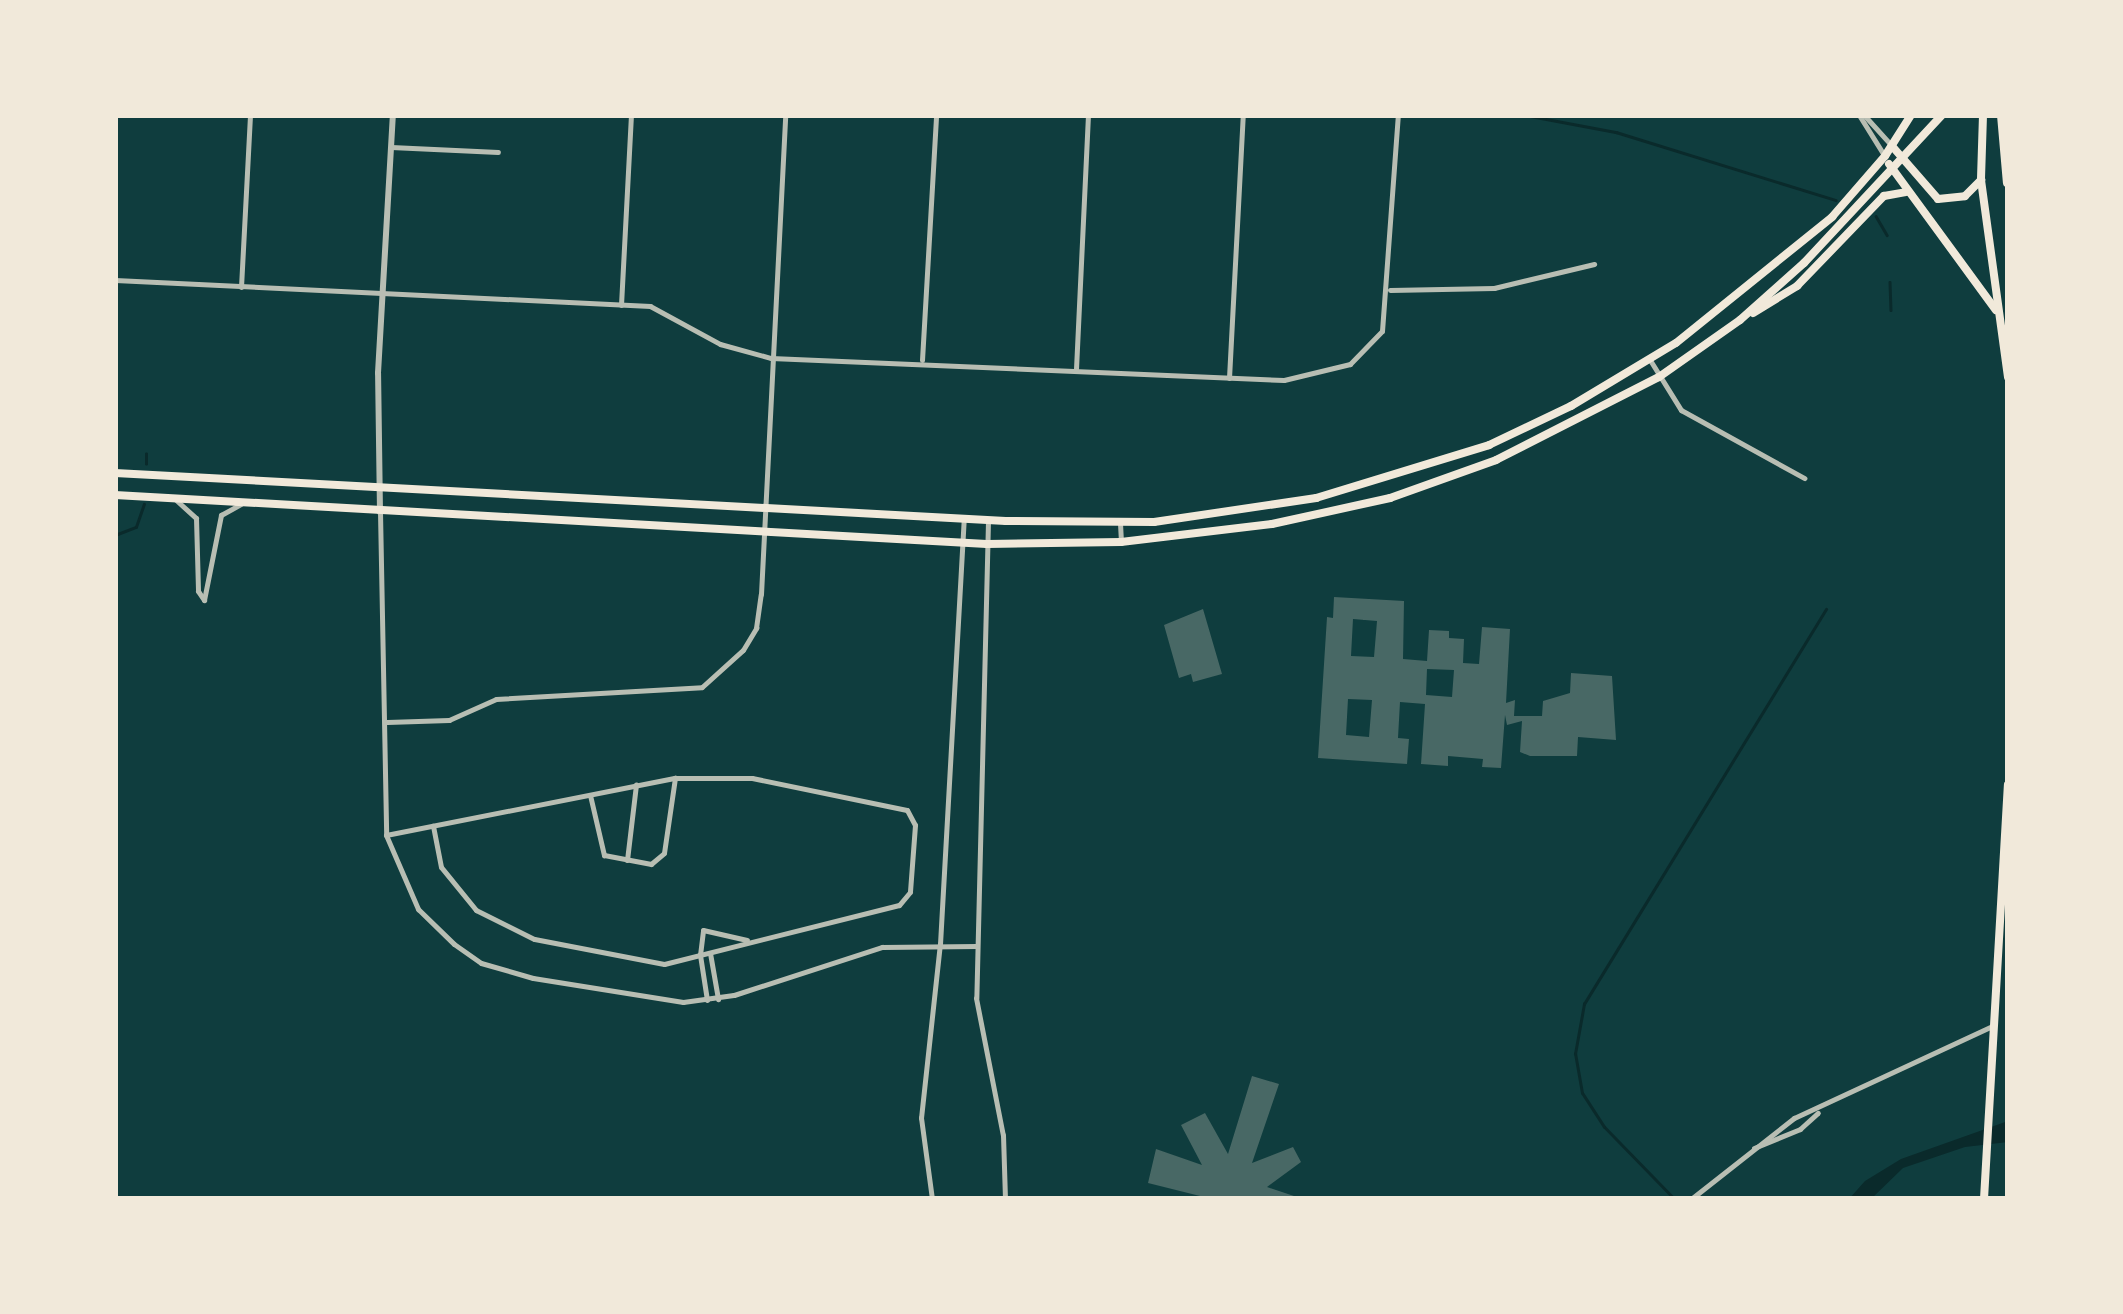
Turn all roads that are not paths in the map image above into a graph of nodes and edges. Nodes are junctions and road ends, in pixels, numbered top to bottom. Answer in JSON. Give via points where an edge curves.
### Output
{"nodes":[{"id":1,"x":250,"y":115,"type":"edge"},
{"id":2,"x":393,"y":115,"type":"edge"},
{"id":3,"x":631,"y":115,"type":"edge"},
{"id":4,"x":785,"y":115,"type":"edge"},
{"id":5,"x":936,"y":115,"type":"edge"},
{"id":6,"x":1088,"y":115,"type":"edge"},
{"id":7,"x":1244,"y":115,"type":"edge"},
{"id":8,"x":1398,"y":115,"type":"edge"},
{"id":9,"x":1862,"y":115,"type":"edge"},
{"id":10,"x":1911,"y":115,"type":"edge"},
{"id":11,"x":1942,"y":115,"type":"edge"},
{"id":12,"x":1983,"y":115,"type":"edge"},
{"id":13,"x":2002,"y":115,"type":"edge"},
{"id":14,"x":1892,"y":146,"type":"junction"},
{"id":15,"x":391,"y":147,"type":"junction"},
{"id":16,"x":498,"y":152,"type":"dead end"},
{"id":17,"x":1885,"y":156,"type":"junction"},
{"id":18,"x":1901,"y":159,"type":"junction"},
{"id":19,"x":1892,"y":168,"type":"junction"},
{"id":20,"x":1981,"y":180,"type":"junction"},
{"id":21,"x":2008,"y":183,"type":"edge"},
{"id":22,"x":1906,"y":192,"type":"junction"},
{"id":23,"x":1594,"y":264,"type":"dead end"},
{"id":24,"x":115,"y":280,"type":"edge"},
{"id":25,"x":241,"y":287,"type":"junction"},
{"id":26,"x":1390,"y":290,"type":"junction"},
{"id":27,"x":383,"y":294,"type":"junction"},
{"id":28,"x":620,"y":305,"type":"junction"},
{"id":29,"x":1999,"y":314,"type":"junction"},
{"id":30,"x":1740,"y":320,"type":"junction"},
{"id":31,"x":771,"y":358,"type":"junction"},
{"id":32,"x":922,"y":360,"type":"junction"},
{"id":33,"x":1650,"y":360,"type":"junction"},
{"id":34,"x":1076,"y":369,"type":"junction"},
{"id":35,"x":2008,"y":376,"type":"edge"},
{"id":36,"x":1658,"y":377,"type":"junction"},
{"id":37,"x":1229,"y":378,"type":"junction"},
{"id":38,"x":1490,"y":445,"type":"junction"},
{"id":39,"x":1496,"y":460,"type":"junction"},
{"id":40,"x":115,"y":473,"type":"edge"},
{"id":41,"x":1804,"y":478,"type":"dead end"},
{"id":42,"x":381,"y":488,"type":"junction"},
{"id":43,"x":115,"y":495,"type":"edge"},
{"id":44,"x":174,"y":498,"type":"junction"},
{"id":45,"x":1302,"y":501,"type":"junction"},
{"id":46,"x":246,"y":503,"type":"junction"},
{"id":47,"x":766,"y":508,"type":"junction"},
{"id":48,"x":380,"y":512,"type":"junction"},
{"id":49,"x":1306,"y":517,"type":"junction"},
{"id":50,"x":964,"y":520,"type":"junction"},
{"id":51,"x":988,"y":521,"type":"junction"},
{"id":52,"x":1154,"y":522,"type":"junction"},
{"id":53,"x":1120,"y":523,"type":"junction"},
{"id":54,"x":765,"y":532,"type":"junction"},
{"id":55,"x":1157,"y":539,"type":"junction"},
{"id":56,"x":1121,"y":542,"type":"junction"},
{"id":57,"x":963,"y":543,"type":"junction"},
{"id":58,"x":987,"y":544,"type":"junction"},
{"id":59,"x":197,"y":553,"type":"junction"},
{"id":60,"x":215,"y":554,"type":"junction"},
{"id":61,"x":387,"y":722,"type":"junction"},
{"id":62,"x":675,"y":778,"type":"junction"},
{"id":63,"x":636,"y":785,"type":"junction"},
{"id":64,"x":2008,"y":785,"type":"edge"},
{"id":65,"x":590,"y":794,"type":"junction"},
{"id":66,"x":432,"y":826,"type":"junction"},
{"id":67,"x":386,"y":835,"type":"junction"},
{"id":68,"x":627,"y":860,"type":"junction"},
{"id":69,"x":750,"y":941,"type":"junction"},
{"id":70,"x":940,"y":944,"type":"junction"},
{"id":71,"x":977,"y":946,"type":"junction"},
{"id":72,"x":710,"y":953,"type":"junction"},
{"id":73,"x":700,"y":955,"type":"junction"},
{"id":74,"x":718,"y":999,"type":"junction"},
{"id":75,"x":708,"y":1000,"type":"junction"},
{"id":76,"x":1992,"y":1026,"type":"junction"},
{"id":77,"x":1819,"y":1111,"type":"junction"},
{"id":78,"x":1751,"y":1149,"type":"junction"},
{"id":79,"x":932,"y":1199,"type":"edge"},
{"id":80,"x":1005,"y":1199,"type":"edge"},
{"id":81,"x":1691,"y":1199,"type":"edge"},
{"id":82,"x":1984,"y":1199,"type":"edge"}],
"edges":[{"from":1,"to":25,"type":"street"},
{"from":2,"to":15,"type":"street"},
{"from":3,"to":28,"type":"street"},
{"from":4,"to":31,"type":"street"},
{"from":5,"to":32,"type":"street"},
{"from":6,"to":34,"type":"street"},
{"from":7,"to":37,"type":"street"},
{"from":8,"to":26,"type":"street"},
{"from":9,"to":14,"type":"street"},
{"from":9,"to":17,"type":"street"},
{"from":10,"to":14,"type":"main road"},
{"from":11,"to":18,"type":"main road"},
{"from":12,"to":20,"type":"main road"},
{"from":13,"to":21,"type":"highway"},
{"from":14,"to":17,"type":"main road"},
{"from":14,"to":18,"type":"main road"},
{"from":15,"to":16,"type":"street"},
{"from":15,"to":27,"type":"street"},
{"from":17,"to":19,"type":"main road"},
{"from":17,"to":33,"type":"main road","via":[[1804,244]]},
{"from":18,"to":19,"type":"main road"},
{"from":18,"to":20,"type":"main road","via":[[1938,198],[1965,196]]},
{"from":19,"to":22,"type":"main road"},
{"from":19,"to":30,"type":"main road"},
{"from":20,"to":29,"type":"main road"},
{"from":22,"to":29,"type":"main road"},
{"from":22,"to":30,"type":"main road","via":[[1884,196],[1797,286]]},
{"from":23,"to":26,"type":"street","via":[[1494,288]]},
{"from":24,"to":25,"type":"street"},
{"from":25,"to":27,"type":"street"},
{"from":26,"to":37,"type":"street","via":[[1382,331],[1350,364],[1284,380]]},
{"from":27,"to":28,"type":"street"},
{"from":27,"to":42,"type":"street"},
{"from":28,"to":31,"type":"street","via":[[664,310],[720,344]]},
{"from":29,"to":35,"type":"main road"},
{"from":30,"to":36,"type":"main road"},
{"from":31,"to":32,"type":"street"},
{"from":31,"to":47,"type":"street"},
{"from":32,"to":34,"type":"street"},
{"from":33,"to":36,"type":"street"},
{"from":33,"to":38,"type":"main road"},
{"from":34,"to":37,"type":"street"},
{"from":36,"to":39,"type":"main road"},
{"from":36,"to":41,"type":"street","via":[[1694,419]]},
{"from":38,"to":39,"type":"street"},
{"from":38,"to":45,"type":"main road"},
{"from":39,"to":49,"type":"main road","via":[[1390,498]]},
{"from":40,"to":42,"type":"main road"},
{"from":42,"to":47,"type":"main road"},
{"from":42,"to":48,"type":"street"},
{"from":43,"to":44,"type":"main road"},
{"from":44,"to":46,"type":"main road"},
{"from":44,"to":59,"type":"street","via":[[196,518]]},
{"from":45,"to":49,"type":"street"},
{"from":45,"to":52,"type":"main road"},
{"from":46,"to":48,"type":"main road"},
{"from":46,"to":60,"type":"street","via":[[221,515]]},
{"from":47,"to":50,"type":"main road"},
{"from":47,"to":54,"type":"street"},
{"from":48,"to":54,"type":"main road"},
{"from":48,"to":61,"type":"street"},
{"from":49,"to":55,"type":"main road"},
{"from":50,"to":51,"type":"main road"},
{"from":50,"to":57,"type":"street"},
{"from":51,"to":53,"type":"main road"},
{"from":51,"to":58,"type":"street"},
{"from":52,"to":53,"type":"main road"},
{"from":52,"to":55,"type":"street"},
{"from":53,"to":56,"type":"street"},
{"from":54,"to":57,"type":"main road"},
{"from":54,"to":61,"type":"street","via":[[756,628],[710,683],[496,699],[449,720]]},
{"from":55,"to":56,"type":"main road"},
{"from":56,"to":58,"type":"main road"},
{"from":57,"to":58,"type":"main road"},
{"from":57,"to":70,"type":"street"},
{"from":58,"to":71,"type":"street"},
{"from":59,"to":60,"type":"street"},
{"from":59,"to":60,"type":"street","via":[[204,600]]},
{"from":61,"to":67,"type":"street"},
{"from":62,"to":63,"type":"street"},
{"from":62,"to":68,"type":"street","via":[[664,852],[650,864]]},
{"from":62,"to":69,"type":"street","via":[[752,778],[907,810],[915,825],[910,892],[899,905]]},
{"from":63,"to":65,"type":"street"},
{"from":63,"to":68,"type":"street"},
{"from":64,"to":76,"type":"main road"},
{"from":65,"to":66,"type":"street"},
{"from":65,"to":68,"type":"street","via":[[604,855]]},
{"from":66,"to":67,"type":"street"},
{"from":66,"to":73,"type":"street","via":[[441,867],[456,890],[476,910],[534,940],[664,964]]},
{"from":67,"to":75,"type":"street","via":[[418,909],[480,962],[645,998]]},
{"from":69,"to":72,"type":"street"},
{"from":69,"to":73,"type":"street","via":[[704,930]]},
{"from":70,"to":71,"type":"street"},
{"from":70,"to":74,"type":"street","via":[[882,946]]},
{"from":70,"to":79,"type":"street","via":[[921,1118]]},
{"from":71,"to":80,"type":"street","via":[[976,998],[1003,1135]]},
{"from":72,"to":73,"type":"street"},
{"from":72,"to":74,"type":"street"},
{"from":73,"to":75,"type":"street"},
{"from":74,"to":75,"type":"street"},
{"from":76,"to":77,"type":"street"},
{"from":76,"to":82,"type":"main road"},
{"from":77,"to":78,"type":"street","via":[[1794,1118]]},
{"from":77,"to":78,"type":"street","via":[[1800,1129]]},
{"from":78,"to":81,"type":"street"}]}
